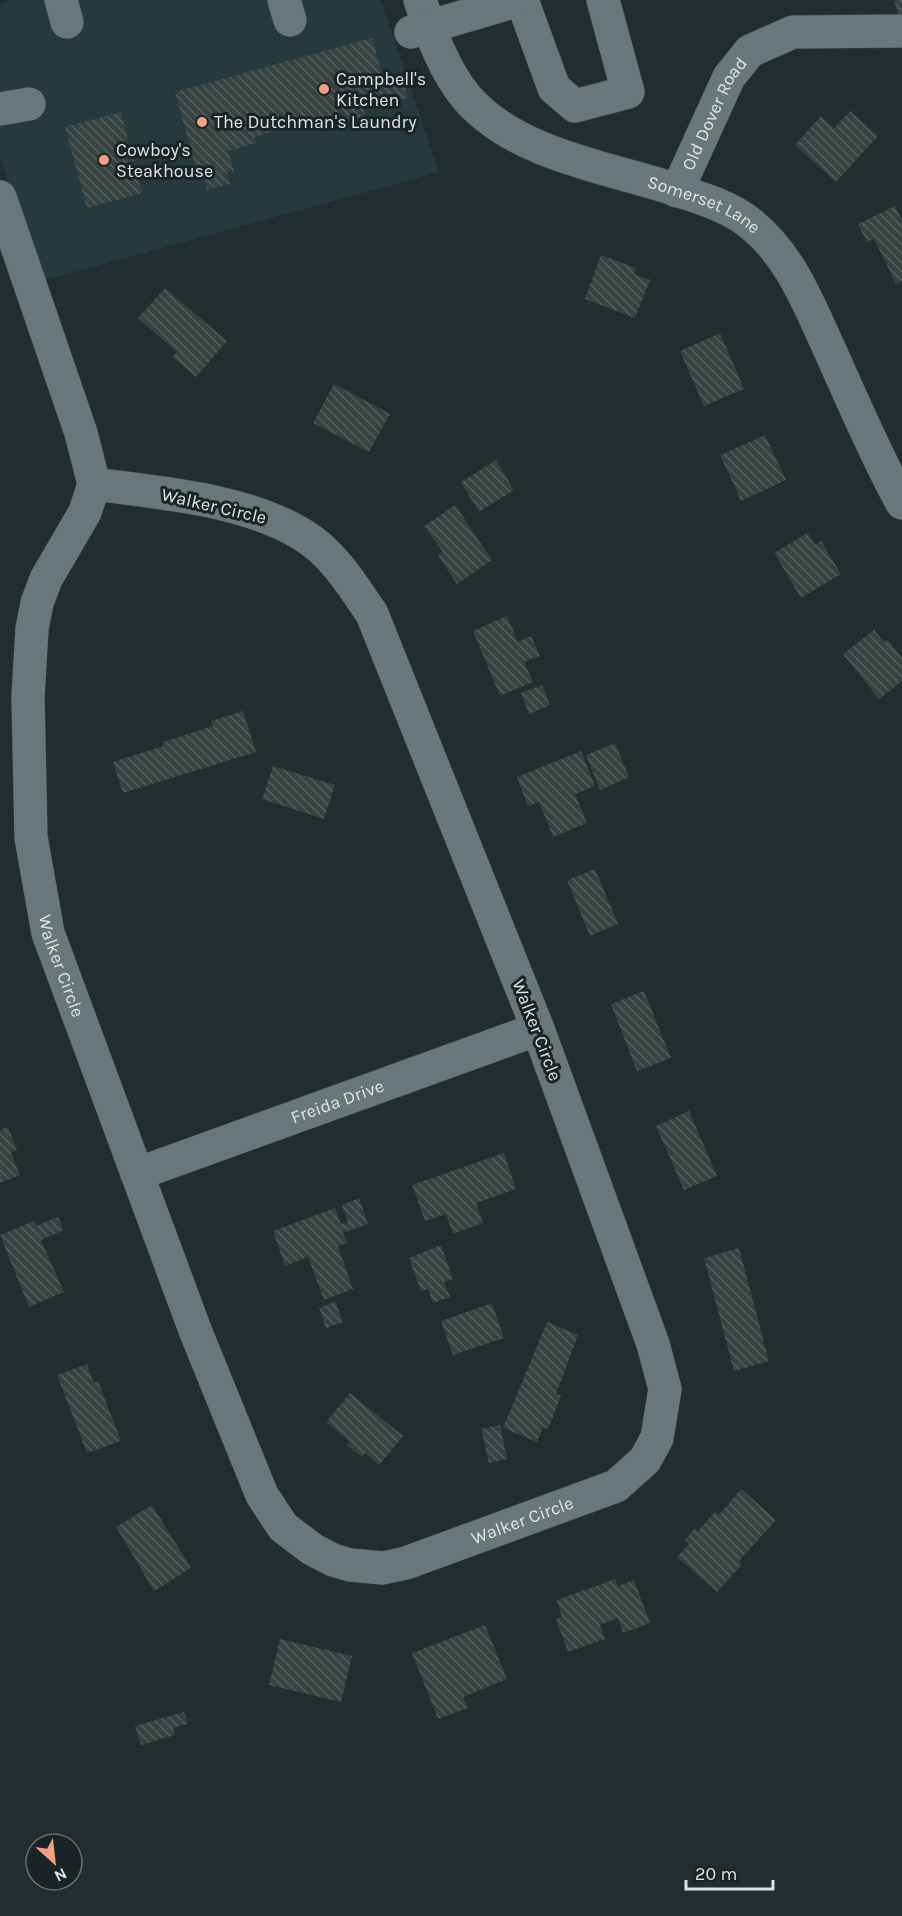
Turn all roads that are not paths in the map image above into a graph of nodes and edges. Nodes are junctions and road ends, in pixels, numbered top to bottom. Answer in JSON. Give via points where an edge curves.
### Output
{"nodes":[{"id":1,"x":520,"y":0,"type":"edge"},
{"id":2,"x":603,"y":0,"type":"edge"},
{"id":3,"x":420,"y":20,"type":"edge"},
{"id":4,"x":902,"y":30,"type":"edge"},
{"id":5,"x":677,"y":190,"type":"junction"},
{"id":6,"x":0,"y":197,"type":"edge"},
{"id":7,"x":94,"y":484,"type":"junction"},
{"id":8,"x":902,"y":502,"type":"edge"},
{"id":9,"x":538,"y":1029,"type":"junction"},
{"id":10,"x":137,"y":1174,"type":"junction"}],
"edges":[{"from":1,"to":2,"type":"street","via":[[554,88],[575,106],[628,92]]},
{"from":1,"to":3,"type":"street"},
{"from":3,"to":5,"type":"street","name":"Somerset Lane","via":[[467,98],[501,127],[557,152]]},
{"from":4,"to":5,"type":"street","name":"Old Dover Road","via":[[793,32],[750,51],[729,77]]},
{"from":5,"to":8,"type":"street","name":"Somerset Lane","via":[[720,206],[751,224],[789,267]]},
{"from":6,"to":7,"type":"street","via":[[81,433]]},
{"from":7,"to":9,"type":"street","name":"Walker Circle","via":[[170,494],[275,520],[305,536],[346,576],[375,623]]},
{"from":7,"to":10,"type":"street","name":"Walker Circle","via":[[85,512],[46,579],[32,629],[28,697],[31,837],[48,933]]},
{"from":9,"to":10,"type":"street","name":"Freida Drive"},
{"from":9,"to":10,"type":"street","name":"Walker Circle","via":[[644,1315],[665,1389],[663,1414],[657,1438],[645,1460],[616,1485],[428,1557],[383,1568],[350,1565],[298,1540],[270,1511],[195,1330]]}]}
